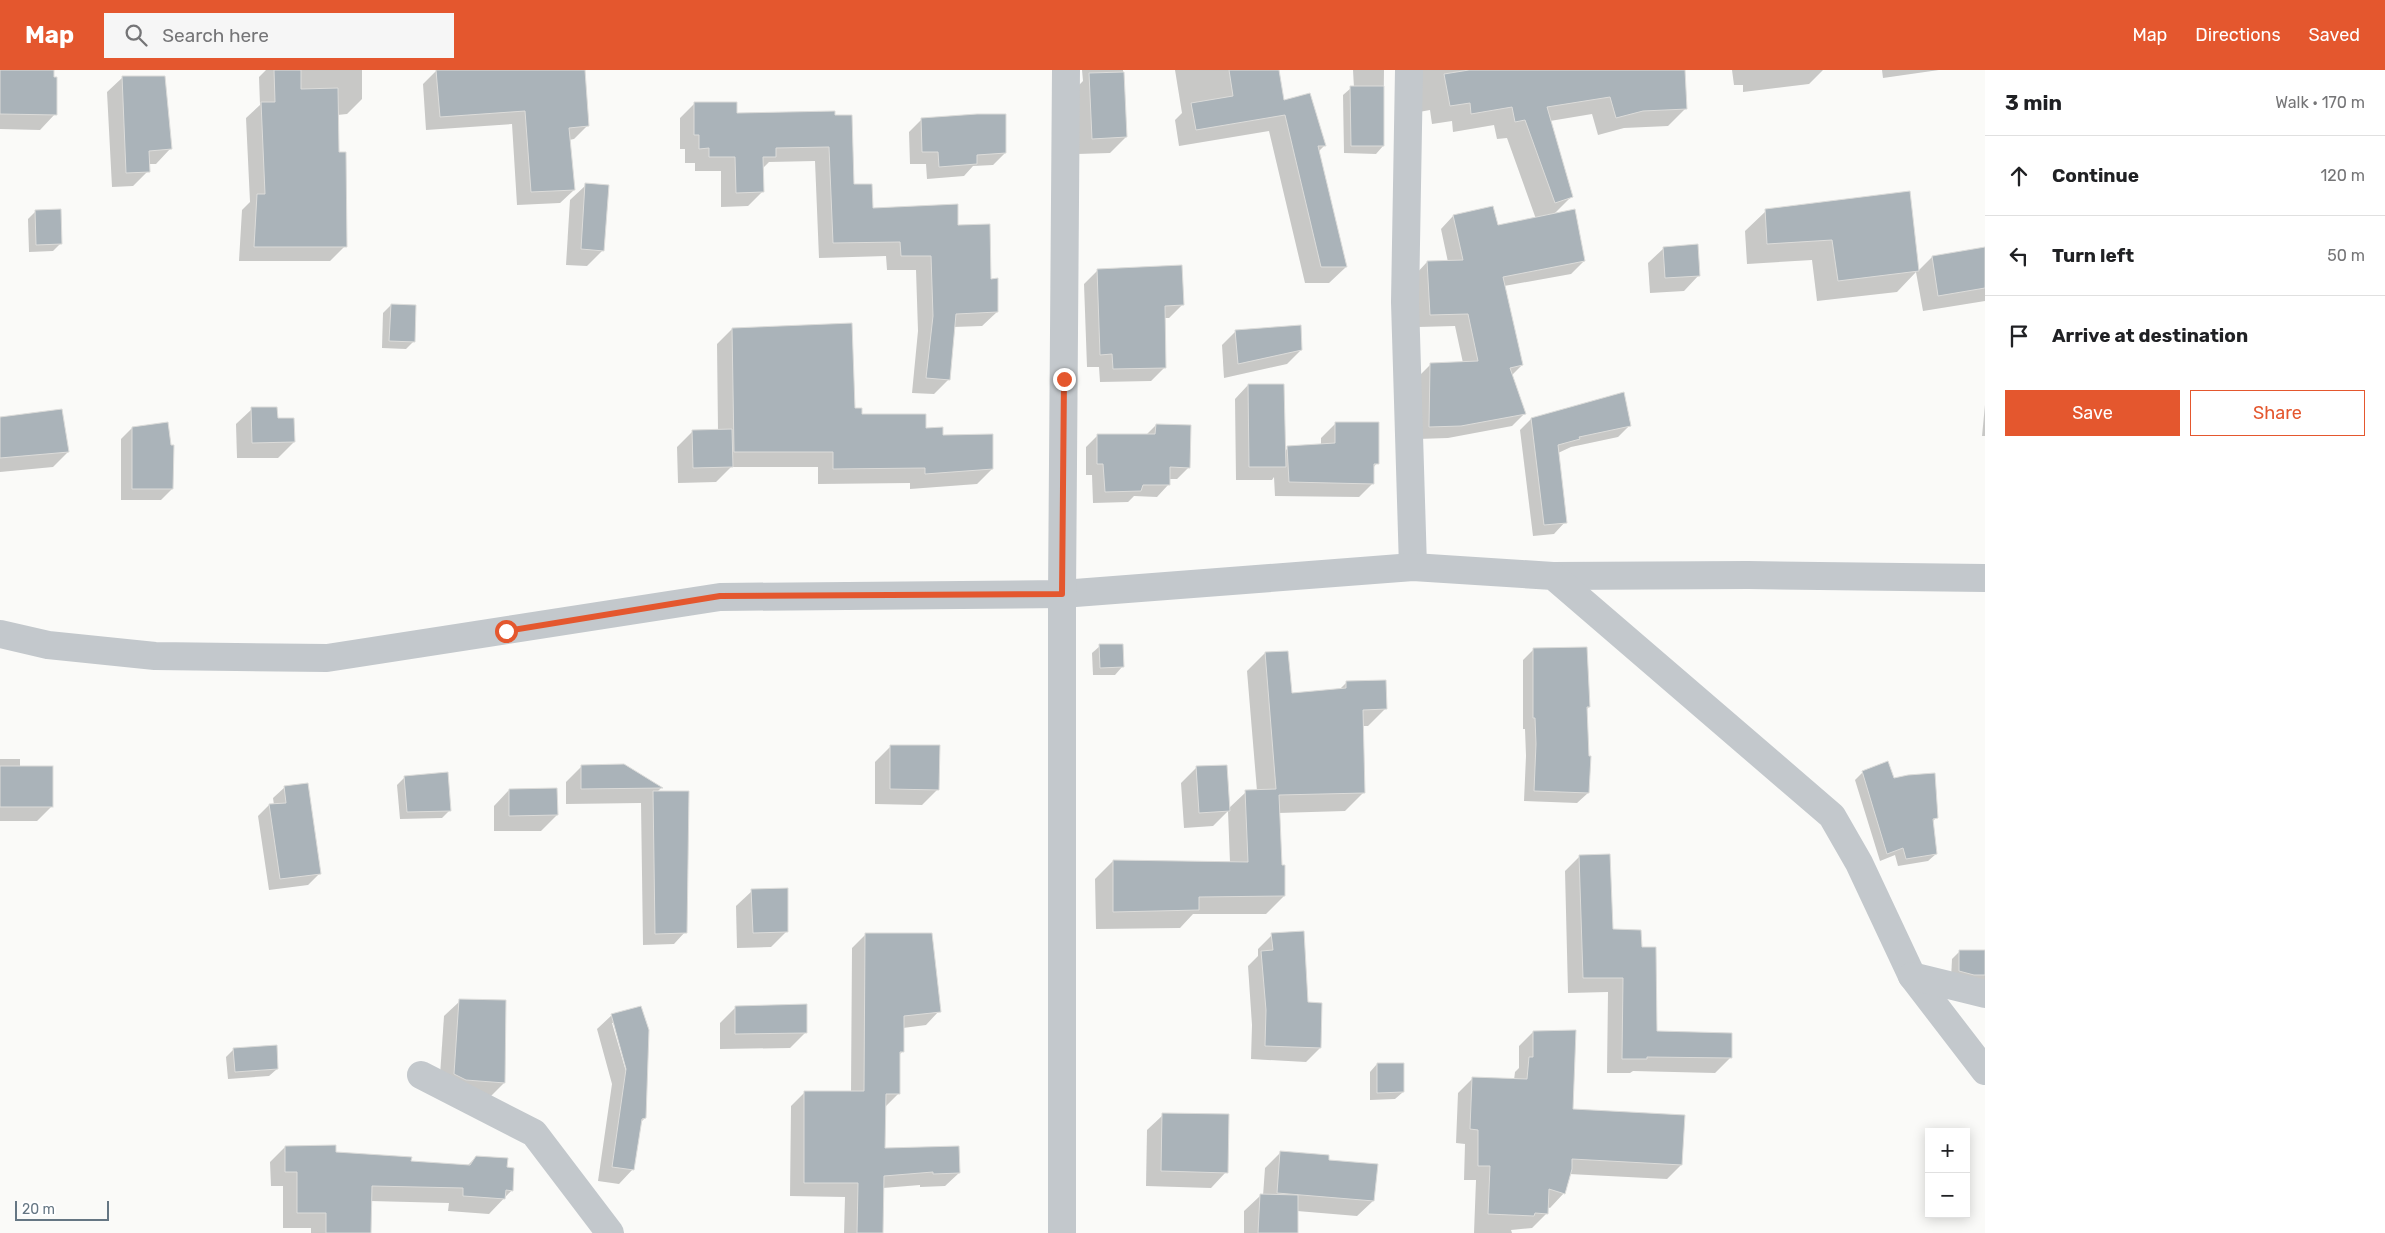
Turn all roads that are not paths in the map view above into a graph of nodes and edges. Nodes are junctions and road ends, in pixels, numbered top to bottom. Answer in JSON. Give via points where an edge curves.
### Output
{"nodes":[{"id":1,"x":1066,"y":70,"type":"edge"},
{"id":2,"x":1409,"y":70,"type":"edge"},
{"id":3,"x":1413,"y":567,"type":"junction"},
{"id":4,"x":1553,"y":576,"type":"junction"},
{"id":5,"x":1985,"y":578,"type":"edge"},
{"id":6,"x":1062,"y":594,"type":"junction"},
{"id":7,"x":0,"y":634,"type":"edge"},
{"id":8,"x":1912,"y":976,"type":"junction"},
{"id":9,"x":1985,"y":994,"type":"edge"},
{"id":10,"x":1985,"y":1071,"type":"edge"},
{"id":11,"x":421,"y":1075,"type":"dead end"},
{"id":12,"x":610,"y":1233,"type":"edge"},
{"id":13,"x":1062,"y":1233,"type":"edge"}],
"edges":[{"from":1,"to":6,"type":"street"},
{"from":2,"to":3,"type":"street","via":[[1404,302]]},
{"from":3,"to":4,"type":"street"},
{"from":3,"to":6,"type":"street"},
{"from":4,"to":5,"type":"street"},
{"from":4,"to":8,"type":"street","via":[[1832,816],[1859,863]]},
{"from":6,"to":7,"type":"street","via":[[720,596],[327,658],[156,656],[48,645]]},
{"from":6,"to":13,"type":"street"},
{"from":8,"to":9,"type":"street"},
{"from":8,"to":10,"type":"street"},
{"from":11,"to":12,"type":"street","via":[[534,1133]]}]}
